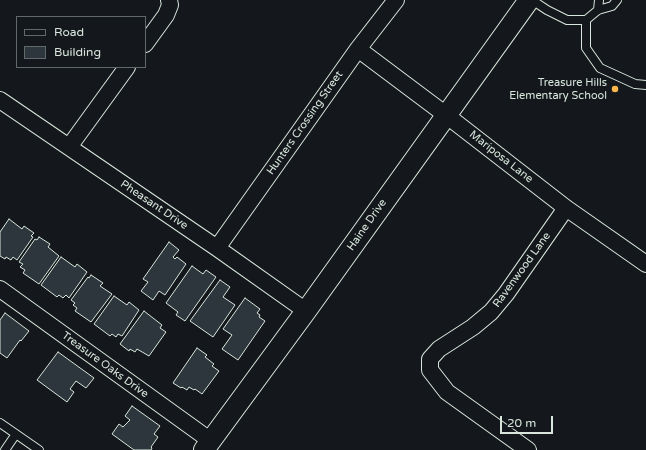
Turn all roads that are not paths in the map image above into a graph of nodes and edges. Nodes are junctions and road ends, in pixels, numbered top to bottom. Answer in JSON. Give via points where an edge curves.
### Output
{"nodes":[{"id":1,"x":169,"y":0,"type":"edge"},
{"id":2,"x":396,"y":0,"type":"edge"},
{"id":3,"x":529,"y":0,"type":"edge"},
{"id":4,"x":532,"y":0,"type":"edge"},
{"id":5,"x":599,"y":0,"type":"edge"},
{"id":6,"x":617,"y":0,"type":"edge"},
{"id":7,"x":598,"y":10,"type":"junction"},
{"id":8,"x":586,"y":20,"type":"junction"},
{"id":9,"x":146,"y":43,"type":"edge"},
{"id":10,"x":358,"y":49,"type":"junction"},
{"id":11,"x":127,"y":68,"type":"edge"},
{"id":12,"x":646,"y":85,"type":"edge"},
{"id":13,"x":0,"y":100,"type":"edge"},
{"id":14,"x":446,"y":114,"type":"junction"},
{"id":15,"x":69,"y":147,"type":"junction"},
{"id":16,"x":566,"y":208,"type":"junction"},
{"id":17,"x":217,"y":248,"type":"junction"},
{"id":18,"x":646,"y":264,"type":"edge"},
{"id":19,"x":0,"y":289,"type":"edge"},
{"id":20,"x":306,"y":311,"type":"junction"},
{"id":21,"x":0,"y":423,"type":"edge"},
{"id":22,"x":16,"y":434,"type":"junction"},
{"id":23,"x":208,"y":446,"type":"edge"},
{"id":24,"x":5,"y":450,"type":"edge"},
{"id":25,"x":39,"y":450,"type":"edge"},
{"id":26,"x":528,"y":450,"type":"edge"}],
"edges":[{"from":1,"to":9,"type":"street","via":[[166,15]]},
{"from":2,"to":10,"type":"street","name":"Hunters Crossing Street"},
{"from":3,"to":14,"type":"street","name":"Haine Drive"},
{"from":4,"to":8,"type":"lane","via":[[567,20]]},
{"from":5,"to":7,"type":"lane"},
{"from":6,"to":7,"type":"lane","via":[[612,6]]},
{"from":7,"to":8,"type":"lane"},
{"from":8,"to":12,"type":"lane","via":[[586,48],[600,68],[635,84]]},
{"from":10,"to":14,"type":"street","name":"Mariposa Lane"},
{"from":10,"to":17,"type":"street","name":"Hunters Crossing Street"},
{"from":11,"to":15,"type":"street"},
{"from":13,"to":15,"type":"street","name":"Pheasant Drive"},
{"from":14,"to":16,"type":"street","name":"Mariposa Lane"},
{"from":14,"to":20,"type":"street","name":"Haine Drive"},
{"from":15,"to":17,"type":"street","name":"Pheasant Drive"},
{"from":16,"to":18,"type":"street","name":"Mariposa Lane"},
{"from":16,"to":26,"type":"street","name":"Ravenwood Lane","via":[[491,312],[430,358],[430,370],[447,392]]},
{"from":17,"to":20,"type":"street","name":"Pheasant Drive"},
{"from":19,"to":23,"type":"street","name":"Treasure Oaks Drive"},
{"from":20,"to":23,"type":"street","name":"Haine Drive"},
{"from":21,"to":22,"type":"lane"},
{"from":22,"to":24,"type":"lane"},
{"from":22,"to":25,"type":"lane"}]}
